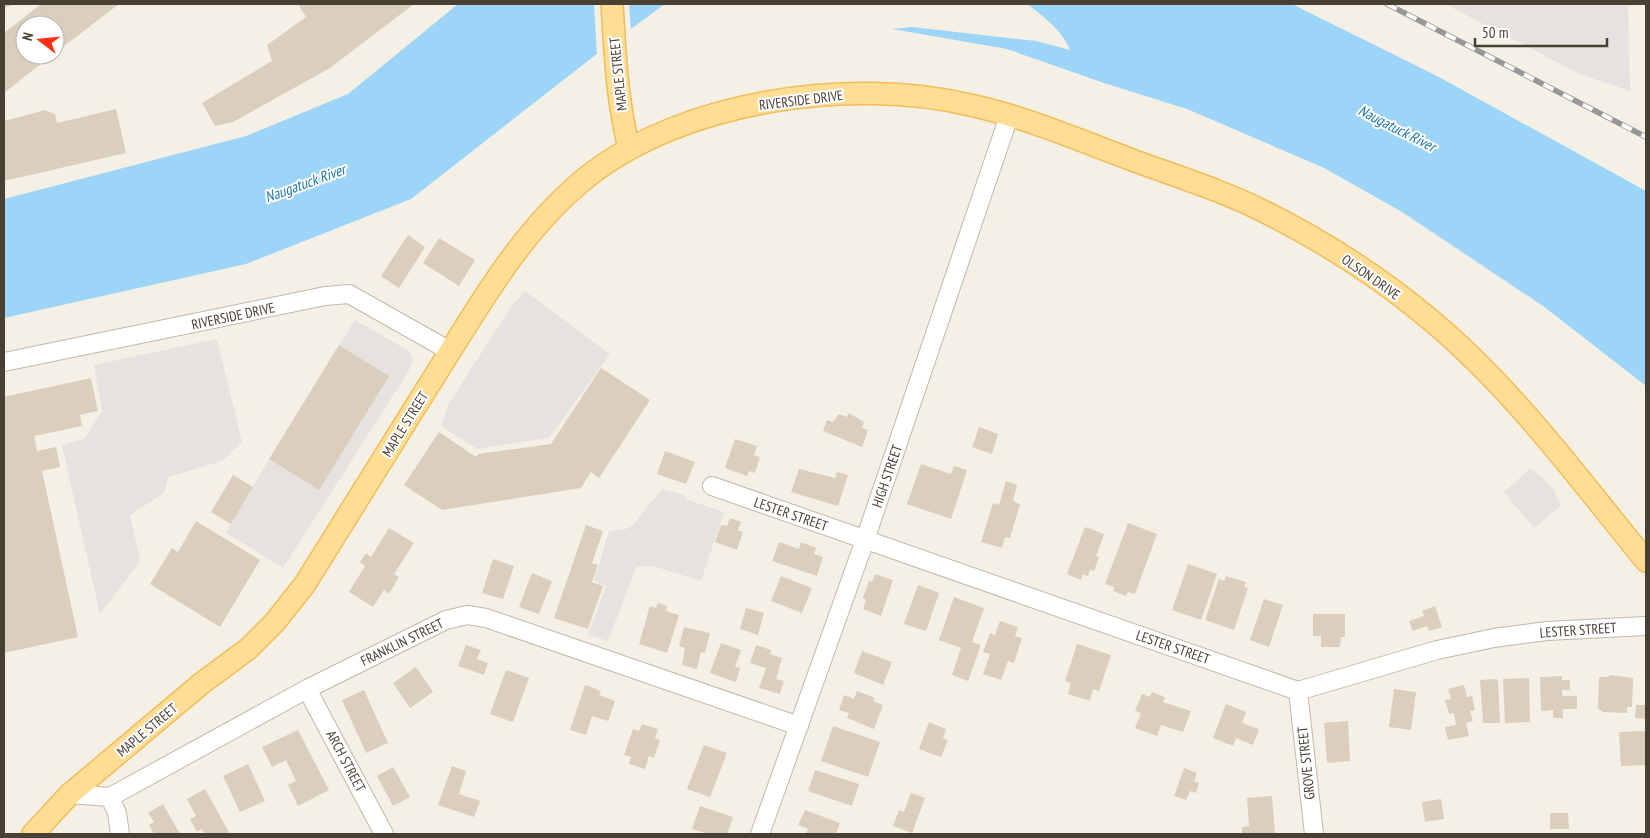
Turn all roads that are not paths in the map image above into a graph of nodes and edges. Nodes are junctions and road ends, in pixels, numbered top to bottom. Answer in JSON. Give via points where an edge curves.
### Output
{"nodes":[{"id":1,"x":612,"y":4,"type":"edge"},
{"id":2,"x":1009,"y":116,"type":"junction"},
{"id":3,"x":629,"y":148,"type":"junction"},
{"id":4,"x":450,"y":351,"type":"junction"},
{"id":5,"x":4,"y":362,"type":"edge"},
{"id":6,"x":712,"y":486,"type":"dead end"},
{"id":7,"x":865,"y":540,"type":"junction"},
{"id":8,"x":1646,"y":562,"type":"edge"},
{"id":9,"x":1646,"y":626,"type":"edge"},
{"id":10,"x":307,"y":689,"type":"junction"},
{"id":11,"x":1298,"y":691,"type":"junction"},
{"id":12,"x":799,"y":726,"type":"junction"},
{"id":13,"x":70,"y":794,"type":"junction"},
{"id":14,"x":110,"y":796,"type":"junction"},
{"id":15,"x":33,"y":834,"type":"edge"},
{"id":16,"x":120,"y":834,"type":"edge"},
{"id":17,"x":384,"y":834,"type":"edge"},
{"id":18,"x":760,"y":834,"type":"edge"},
{"id":19,"x":1314,"y":834,"type":"edge"}],
"edges":[{"from":1,"to":3,"type":"main road","name":"MAPLE STREET","via":[[616,78]]},
{"from":2,"to":3,"type":"main road","name":"RIVERSIDE DRIVE","via":[[968,104],[912,96],[824,94],[755,105],[681,125]]},
{"from":2,"to":7,"type":"street","name":"HIGH STREET"},
{"from":2,"to":8,"type":"main road","name":"OLSON DRIVE","via":[[1262,210],[1328,247],[1376,279],[1430,319],[1488,371],[1568,462]]},
{"from":3,"to":4,"type":"main road","name":"MAPLE STREET","via":[[565,195],[534,226]]},
{"from":4,"to":5,"type":"street","name":"RIVERSIDE DRIVE","via":[[350,294],[325,296]]},
{"from":4,"to":13,"type":"main road","name":"MAPLE STREET","via":[[305,584],[275,622],[248,649],[202,683]]},
{"from":6,"to":7,"type":"street","name":"LESTER STREET"},
{"from":7,"to":11,"type":"street","name":"LESTER STREET"},
{"from":7,"to":12,"type":"street","name":"HIGH STREET"},
{"from":9,"to":11,"type":"street","name":"LESTER STREET","via":[[1547,631],[1494,638],[1437,650]]},
{"from":10,"to":12,"type":"street","name":"FRANKLIN STREET","via":[[446,620],[476,616]]},
{"from":10,"to":14,"type":"street","name":"FRANKLIN STREET"},
{"from":10,"to":17,"type":"street","name":"ARCH STREET"},
{"from":11,"to":19,"type":"street","name":"GROVE STREET"},
{"from":12,"to":18,"type":"street","name":"HIGH STREET"},
{"from":13,"to":14,"type":"street"},
{"from":13,"to":15,"type":"main road"},
{"from":14,"to":16,"type":"street"}]}
